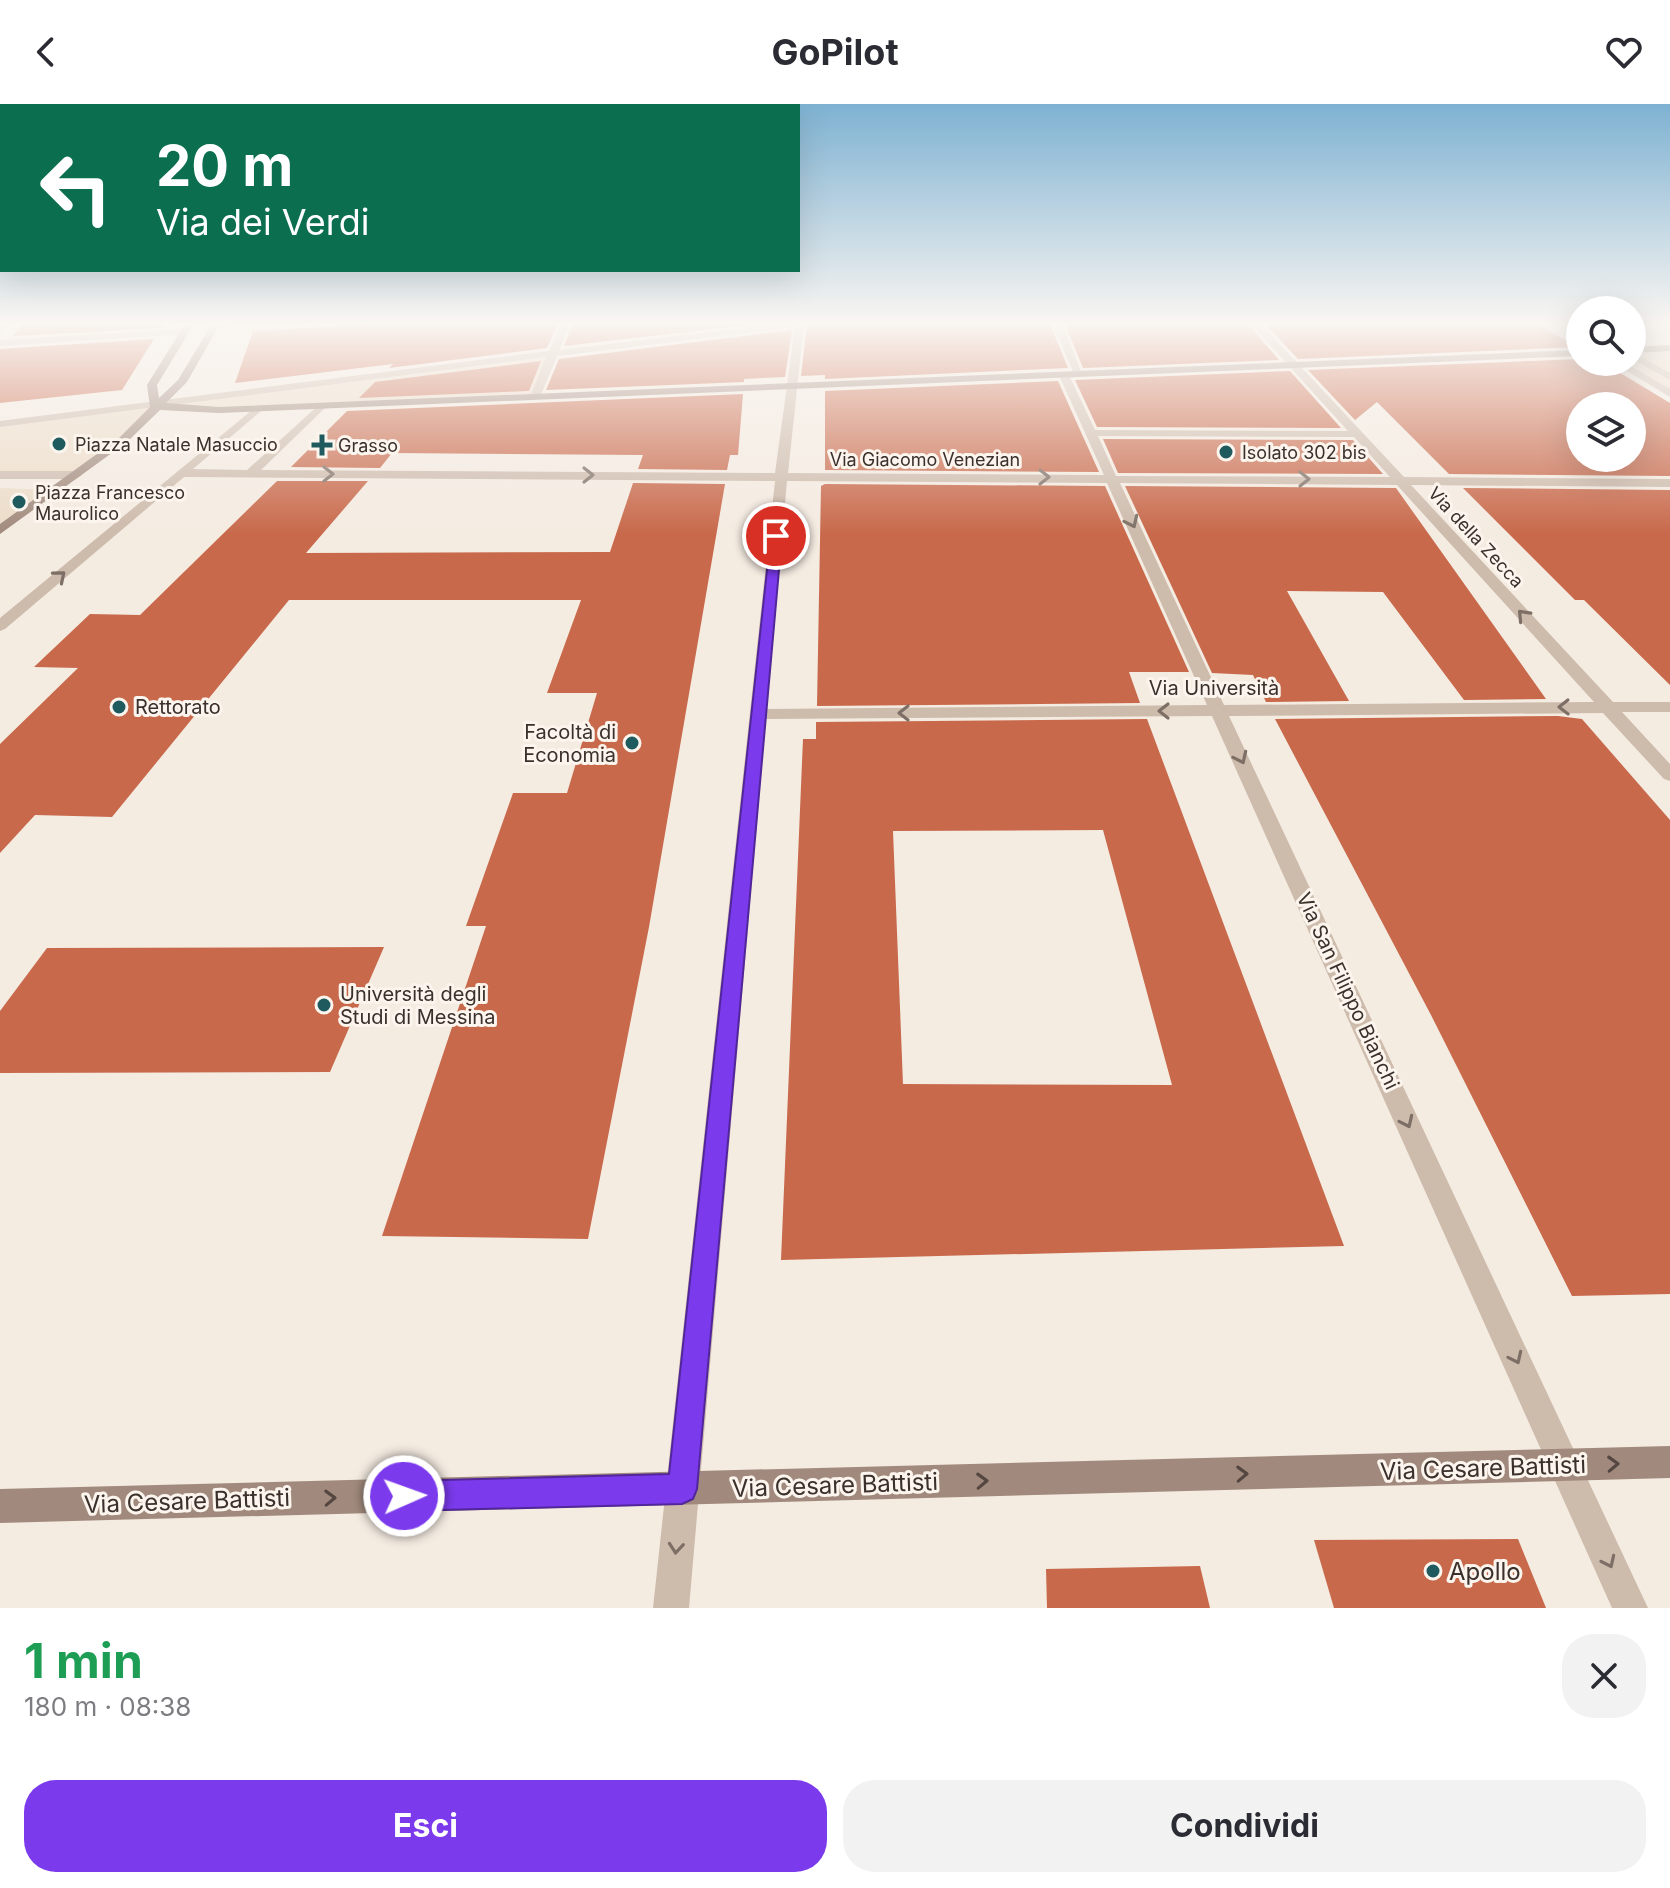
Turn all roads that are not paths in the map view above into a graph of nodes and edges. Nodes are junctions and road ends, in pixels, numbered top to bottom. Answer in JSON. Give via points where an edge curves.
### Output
{"nodes":[{"id":1,"x":153,"y":394,"type":"edge"},
{"id":2,"x":168,"y":394,"type":"edge"},
{"id":3,"x":224,"y":394,"type":"edge"},
{"id":4,"x":536,"y":394,"type":"edge"},
{"id":5,"x":600,"y":394,"type":"edge"},
{"id":6,"x":789,"y":394,"type":"edge"},
{"id":7,"x":1079,"y":394,"type":"edge"},
{"id":8,"x":1320,"y":394,"type":"edge"},
{"id":9,"x":535,"y":397,"type":"junction"},
{"id":10,"x":155,"y":406,"type":"junction"},
{"id":11,"x":321,"y":406,"type":"junction"},
{"id":12,"x":257,"y":409,"type":"junction"},
{"id":13,"x":0,"y":424,"type":"edge"},
{"id":14,"x":1092,"y":433,"type":"junction"},
{"id":15,"x":1356,"y":434,"type":"junction"},
{"id":16,"x":181,"y":473,"type":"junction"},
{"id":17,"x":250,"y":474,"type":"junction"},
{"id":18,"x":0,"y":475,"type":"edge"},
{"id":19,"x":76,"y":475,"type":"junction"},
{"id":20,"x":782,"y":476,"type":"junction"},
{"id":21,"x":1112,"y":477,"type":"junction"},
{"id":22,"x":1399,"y":480,"type":"junction"},
{"id":23,"x":1670,"y":483,"type":"edge"},
{"id":24,"x":0,"y":530,"type":"edge"},
{"id":25,"x":0,"y":626,"type":"edge"},
{"id":26,"x":1607,"y":707,"type":"junction"},
{"id":27,"x":1670,"y":707,"type":"edge"},
{"id":28,"x":1219,"y":710,"type":"junction"},
{"id":29,"x":758,"y":714,"type":"junction"},
{"id":30,"x":1670,"y":775,"type":"edge"},
{"id":31,"x":1670,"y":1462,"type":"edge"},
{"id":32,"x":1565,"y":1465,"type":"junction"},
{"id":33,"x":682,"y":1489,"type":"junction"},
{"id":34,"x":0,"y":1506,"type":"edge"},
{"id":35,"x":671,"y":1608,"type":"edge"},
{"id":36,"x":1630,"y":1608,"type":"edge"}],
"edges":[{"from":1,"to":10,"type":"main road"},
{"from":2,"to":10,"type":"main road"},
{"from":3,"to":10,"type":"street"},
{"from":4,"to":9,"type":"street"},
{"from":5,"to":9,"type":"main road"},
{"from":6,"to":20,"type":"street"},
{"from":7,"to":14,"type":"street","name":"Via San Filippo Bianchi"},
{"from":8,"to":15,"type":"street","name":"Via della Zecca"},
{"from":9,"to":11,"type":"main road"},
{"from":10,"to":12,"type":"main road"},
{"from":10,"to":13,"type":"street"},
{"from":10,"to":19,"type":"main road","via":[[123,440]]},
{"from":11,"to":12,"type":"main road"},
{"from":11,"to":17,"type":"street"},
{"from":12,"to":16,"type":"street"},
{"from":14,"to":15,"type":"street"},
{"from":14,"to":21,"type":"street","name":"Via San Filippo Bianchi"},
{"from":15,"to":22,"type":"street","name":"Via della Zecca"},
{"from":16,"to":17,"type":"street","name":"Via Giacomo Venezian"},
{"from":25,"to":16,"type":"street","one_way":true},
{"from":17,"to":20,"type":"street","name":"Via Giacomo Venezian","one_way":true},
{"from":18,"to":19,"type":"street"},
{"from":19,"to":24,"type":"main road"},
{"from":20,"to":21,"type":"street","name":"Via Giacomo Venezian","one_way":true},
{"from":20,"to":29,"type":"street"},
{"from":21,"to":22,"type":"street","name":"Via Giacomo Venezian","one_way":true},
{"from":21,"to":28,"type":"street","name":"Via San Filippo Bianchi","one_way":true},
{"from":22,"to":23,"type":"street","name":"Via Giacomo Venezian"},
{"from":26,"to":22,"type":"street","name":"Via della Zecca","one_way":true},
{"from":26,"to":27,"type":"street","name":"Via Università"},
{"from":26,"to":28,"type":"street","name":"Via Università","one_way":true},
{"from":26,"to":30,"type":"street","name":"Via della Zecca"},
{"from":28,"to":29,"type":"street","name":"Via Università","one_way":true},
{"from":28,"to":32,"type":"street","name":"Via San Filippo Bianchi","one_way":true},
{"from":29,"to":33,"type":"street"},
{"from":32,"to":31,"type":"main road","name":"Via Cesare Battisti","one_way":true},
{"from":33,"to":32,"type":"main road","name":"Via Cesare Battisti","one_way":true},
{"from":32,"to":36,"type":"street","name":"Via San Filippo Bianchi","one_way":true},
{"from":34,"to":33,"type":"main road","name":"Via Cesare Battisti","one_way":true},
{"from":33,"to":35,"type":"street","one_way":true}]}
